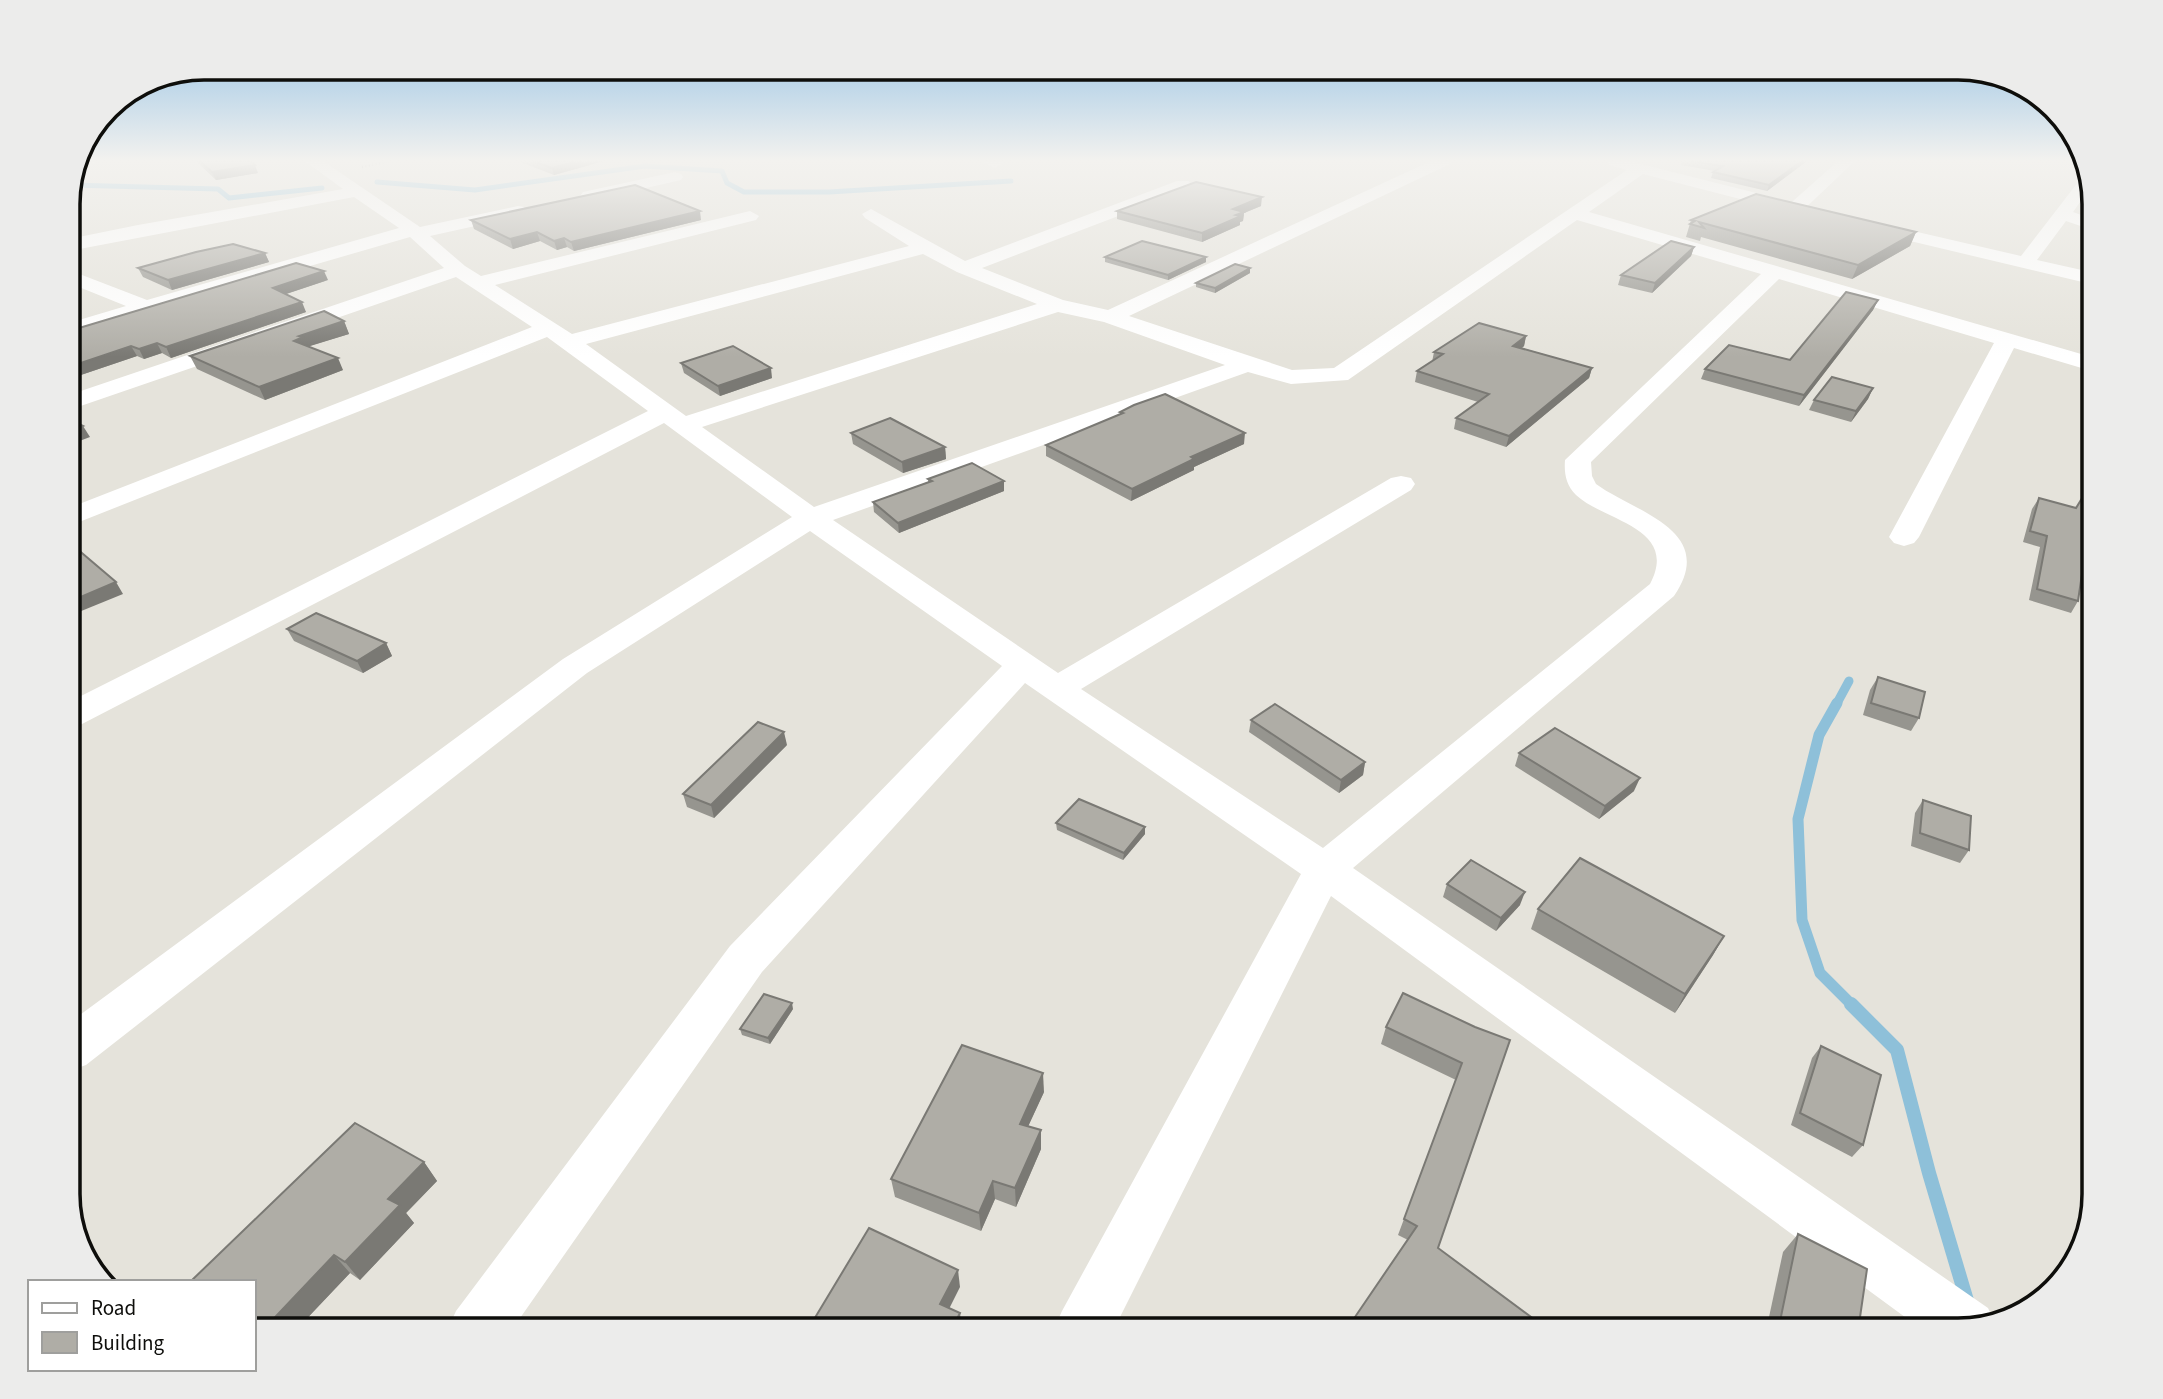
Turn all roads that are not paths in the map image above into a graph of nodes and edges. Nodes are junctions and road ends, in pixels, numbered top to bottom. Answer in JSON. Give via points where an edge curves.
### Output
{"nodes":[{"id":1,"x":159,"y":226,"type":"edge"},
{"id":2,"x":407,"y":226,"type":"edge"},
{"id":3,"x":443,"y":226,"type":"edge"},
{"id":4,"x":702,"y":226,"type":"edge"},
{"id":5,"x":891,"y":226,"type":"edge"},
{"id":6,"x":1074,"y":226,"type":"edge"},
{"id":7,"x":1304,"y":226,"type":"edge"},
{"id":8,"x":1554,"y":226,"type":"edge"},
{"id":9,"x":1618,"y":226,"type":"edge"},
{"id":10,"x":1871,"y":226,"type":"edge"},
{"id":11,"x":2053,"y":226,"type":"edge"},
{"id":12,"x":415,"y":232,"type":"junction"},
{"id":13,"x":81,"y":242,"type":"edge"},
{"id":14,"x":925,"y":248,"type":"junction"},
{"id":15,"x":2025,"y":263,"type":"junction"},
{"id":16,"x":964,"y":268,"type":"junction"},
{"id":17,"x":1774,"y":273,"type":"junction"},
{"id":18,"x":468,"y":276,"type":"junction"},
{"id":19,"x":2082,"y":276,"type":"edge"},
{"id":20,"x":81,"y":281,"type":"edge"},
{"id":21,"x":1057,"y":305,"type":"junction"},
{"id":22,"x":146,"y":307,"type":"junction"},
{"id":23,"x":1110,"y":317,"type":"junction"},
{"id":24,"x":81,"y":326,"type":"edge"},
{"id":25,"x":559,"y":335,"type":"junction"},
{"id":26,"x":2007,"y":340,"type":"junction"},
{"id":27,"x":2082,"y":361,"type":"edge"},
{"id":28,"x":1247,"y":365,"type":"junction"},
{"id":29,"x":81,"y":399,"type":"edge"},
{"id":30,"x":675,"y":419,"type":"junction"},
{"id":31,"x":1401,"y":484,"type":"dead end"},
{"id":32,"x":81,"y":514,"type":"edge"},
{"id":33,"x":811,"y":518,"type":"junction"},
{"id":34,"x":1904,"y":537,"type":"dead end"},
{"id":35,"x":1039,"y":677,"type":"junction"},
{"id":36,"x":81,"y":710,"type":"edge"},
{"id":37,"x":1324,"y":869,"type":"junction"},
{"id":38,"x":81,"y":1041,"type":"edge"},
{"id":39,"x":485,"y":1318,"type":"edge"},
{"id":40,"x":1089,"y":1318,"type":"edge"},
{"id":41,"x":1954,"y":1318,"type":"edge"}],
"edges":[{"from":1,"to":13,"type":"street"},
{"from":2,"to":12,"type":"street"},
{"from":3,"to":12,"type":"street"},
{"from":4,"to":18,"type":"street"},
{"from":5,"to":14,"type":"street"},
{"from":6,"to":16,"type":"street"},
{"from":7,"to":23,"type":"street"},
{"from":8,"to":28,"type":"street","via":[[1340,375],[1291,377]]},
{"from":9,"to":17,"type":"street"},
{"from":10,"to":15,"type":"street"},
{"from":11,"to":15,"type":"street"},
{"from":12,"to":18,"type":"street"},
{"from":12,"to":22,"type":"street"},
{"from":14,"to":16,"type":"street"},
{"from":14,"to":25,"type":"street"},
{"from":15,"to":19,"type":"street"},
{"from":16,"to":21,"type":"street"},
{"from":17,"to":26,"type":"street"},
{"from":17,"to":37,"type":"street","via":[[1578,460],[1578,480],[1588,492],[1637,517],[1658,534],[1674,556],[1673,575],[1663,589]]},
{"from":18,"to":25,"type":"street"},
{"from":18,"to":29,"type":"street"},
{"from":20,"to":22,"type":"street"},
{"from":21,"to":23,"type":"street"},
{"from":21,"to":30,"type":"street"},
{"from":22,"to":24,"type":"street"},
{"from":23,"to":28,"type":"street"},
{"from":25,"to":30,"type":"street"},
{"from":25,"to":32,"type":"street"},
{"from":26,"to":27,"type":"street"},
{"from":26,"to":34,"type":"street"},
{"from":28,"to":33,"type":"street"},
{"from":30,"to":33,"type":"street"},
{"from":30,"to":36,"type":"street"},
{"from":31,"to":35,"type":"street"},
{"from":33,"to":35,"type":"street"},
{"from":33,"to":38,"type":"street","via":[[575,666]]},
{"from":35,"to":37,"type":"street"},
{"from":35,"to":39,"type":"street","via":[[746,959]]},
{"from":37,"to":40,"type":"street"},
{"from":37,"to":41,"type":"street"}]}
